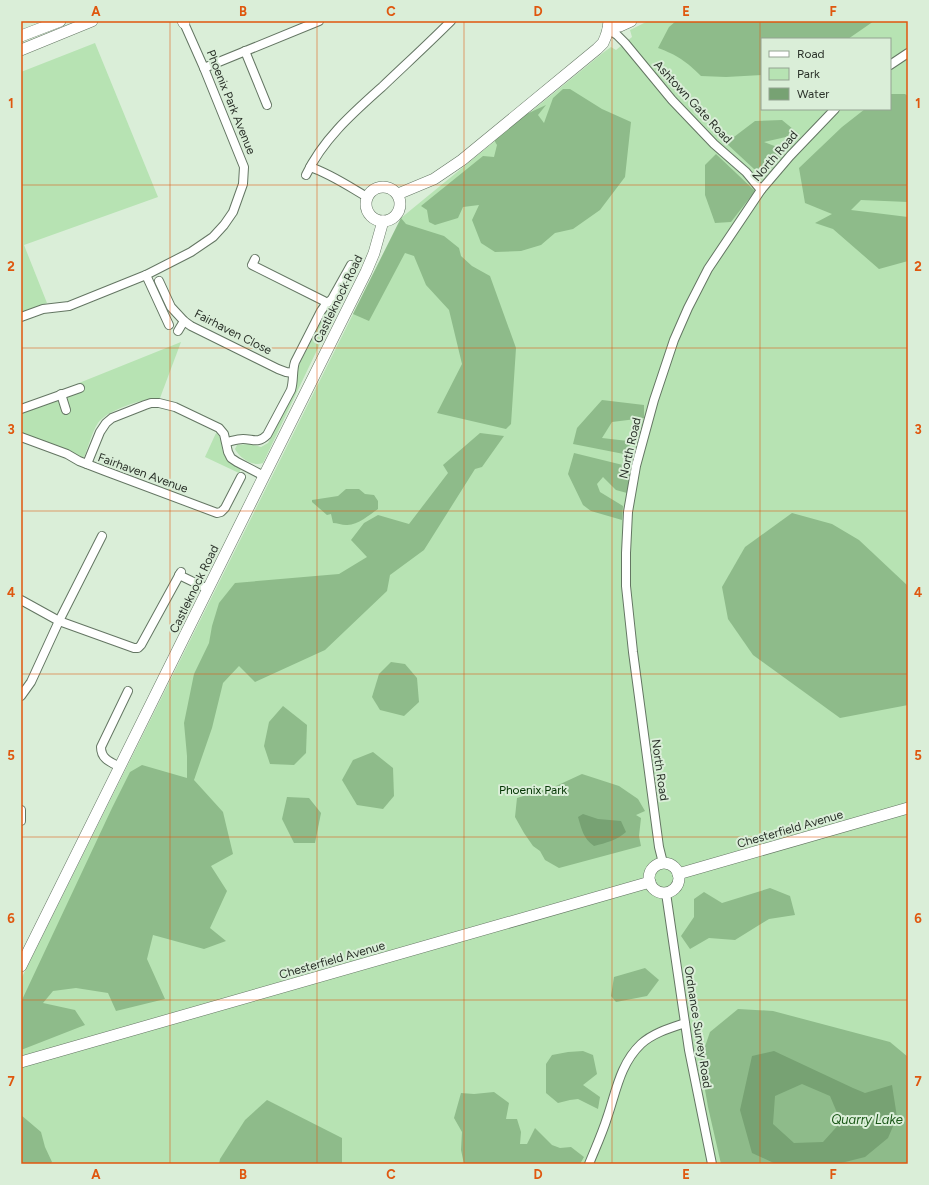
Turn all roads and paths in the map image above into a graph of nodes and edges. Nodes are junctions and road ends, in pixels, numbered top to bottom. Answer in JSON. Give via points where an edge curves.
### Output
{"nodes":[{"id":1,"x":60,"y":21,"type":"edge"},
{"id":2,"x":92,"y":21,"type":"edge"},
{"id":3,"x":319,"y":21,"type":"edge"},
{"id":4,"x":451,"y":21,"type":"edge"},
{"id":5,"x":631,"y":21,"type":"edge"},
{"id":6,"x":184,"y":22,"type":"edge"},
{"id":7,"x":608,"y":25,"type":"edge"},
{"id":8,"x":21,"y":36,"type":"edge"},
{"id":9,"x":21,"y":50,"type":"edge"},
{"id":10,"x":244,"y":51,"type":"junction"},
{"id":11,"x":908,"y":53,"type":"edge"},
{"id":12,"x":891,"y":64,"type":"edge"},
{"id":13,"x":204,"y":68,"type":"junction"},
{"id":14,"x":267,"y":105,"type":"dead end"},
{"id":15,"x":834,"y":110,"type":"edge"},
{"id":16,"x":310,"y":167,"type":"junction"},
{"id":17,"x":306,"y":175,"type":"dead end"},
{"id":18,"x":761,"y":190,"type":"junction"},
{"id":19,"x":398,"y":194,"type":"junction"},
{"id":20,"x":367,"y":197,"type":"junction"},
{"id":21,"x":382,"y":221,"type":"junction"},
{"id":22,"x":255,"y":259,"type":"dead end"},
{"id":23,"x":350,"y":265,"type":"dead end"},
{"id":24,"x":146,"y":275,"type":"junction"},
{"id":25,"x":159,"y":281,"type":"dead end"},
{"id":26,"x":326,"y":304,"type":"junction"},
{"id":27,"x":21,"y":318,"type":"edge"},
{"id":28,"x":184,"y":321,"type":"junction"},
{"id":29,"x":169,"y":325,"type":"dead end"},
{"id":30,"x":178,"y":330,"type":"dead end"},
{"id":31,"x":293,"y":373,"type":"junction"},
{"id":32,"x":80,"y":388,"type":"dead end"},
{"id":33,"x":61,"y":394,"type":"junction"},
{"id":34,"x":21,"y":409,"type":"edge"},
{"id":35,"x":66,"y":410,"type":"dead end"},
{"id":36,"x":21,"y":437,"type":"edge"},
{"id":37,"x":227,"y":442,"type":"junction"},
{"id":38,"x":87,"y":464,"type":"junction"},
{"id":39,"x":264,"y":476,"type":"junction"},
{"id":40,"x":241,"y":477,"type":"dead end"},
{"id":41,"x":102,"y":536,"type":"dead end"},
{"id":42,"x":208,"y":589,"type":"junction"},
{"id":43,"x":21,"y":600,"type":"edge"},
{"id":44,"x":59,"y":620,"type":"junction"},
{"id":45,"x":128,"y":691,"type":"dead end"},
{"id":46,"x":21,"y":696,"type":"edge"},
{"id":47,"x":120,"y":767,"type":"junction"},
{"id":48,"x":908,"y":808,"type":"edge"},
{"id":49,"x":21,"y":810,"type":"edge"},
{"id":50,"x":21,"y":821,"type":"edge"},
{"id":51,"x":663,"y":863,"type":"junction"},
{"id":52,"x":678,"y":874,"type":"junction"},
{"id":53,"x":650,"y":882,"type":"junction"},
{"id":54,"x":666,"y":892,"type":"junction"},
{"id":55,"x":32,"y":943,"type":"junction"},
{"id":56,"x":21,"y":947,"type":"edge"},
{"id":57,"x":21,"y":966,"type":"edge"},
{"id":58,"x":685,"y":1023,"type":"junction"},
{"id":59,"x":21,"y":1062,"type":"edge"},
{"id":60,"x":589,"y":1164,"type":"edge"},
{"id":61,"x":712,"y":1164,"type":"edge"}],
"edges":[{"from":1,"to":8,"type":"main road"},
{"from":2,"to":9,"type":"main road"},
{"from":3,"to":10,"type":"street"},
{"from":4,"to":16,"type":"street","via":[[332,134]]},
{"from":5,"to":7,"type":"main road","via":[[620,26]]},
{"from":6,"to":13,"type":"street","name":"Phoenix Park Avenue"},
{"from":7,"to":18,"type":"street","name":"Ashtown Gate Road","via":[[672,100]]},
{"from":7,"to":19,"type":"main road","via":[[603,43],[597,49],[462,160],[434,179]]},
{"from":10,"to":13,"type":"street"},
{"from":10,"to":14,"type":"street"},
{"from":11,"to":12,"type":"street"},
{"from":13,"to":24,"type":"street","name":"Phoenix Park Avenue","via":[[244,167],[243,184],[233,212],[213,237],[191,252]]},
{"from":15,"to":18,"type":"street","name":"North Road"},
{"from":16,"to":17,"type":"street"},
{"from":16,"to":20,"type":"street","via":[[342,181]]},
{"from":18,"to":51,"type":"street","name":"North Road","via":[[708,269],[674,340],[638,458],[628,512],[626,586],[632,652]]},
{"from":19,"to":20,"type":"main road","via":[[390,188],[379,187]]},
{"from":19,"to":21,"type":"main road","via":[[399,210],[393,218]]},
{"from":20,"to":21,"type":"main road","via":[[368,213]]},
{"from":21,"to":39,"type":"main road","name":"Castleknock Road","via":[[366,272]]},
{"from":22,"to":26,"type":"street","via":[[252,265]]},
{"from":23,"to":26,"type":"street","via":[[332,299]]},
{"from":24,"to":27,"type":"street","name":"Phoenix Park Avenue","via":[[69,306],[43,309]]},
{"from":24,"to":29,"type":"street"},
{"from":25,"to":28,"type":"street","name":"Fairhaven Close","via":[[171,307]]},
{"from":26,"to":31,"type":"street","via":[[295,362]]},
{"from":28,"to":30,"type":"street"},
{"from":28,"to":31,"type":"street","name":"Fairhaven Close","via":[[278,369]]},
{"from":31,"to":37,"type":"street","via":[[291,390],[267,435],[256,441],[244,439]]},
{"from":32,"to":33,"type":"street"},
{"from":33,"to":34,"type":"street"},
{"from":33,"to":35,"type":"street"},
{"from":36,"to":38,"type":"street","name":"Fairhaven Avenue"},
{"from":37,"to":38,"type":"street","via":[[218,428],[167,404],[151,403],[106,422]]},
{"from":37,"to":39,"type":"street","via":[[231,458]]},
{"from":38,"to":40,"type":"street","name":"Fairhaven Avenue","via":[[217,513],[225,508]]},
{"from":39,"to":42,"type":"main road","name":"Castleknock Road"},
{"from":41,"to":44,"type":"street"},
{"from":42,"to":44,"type":"street","via":[[180,574],[138,648]]},
{"from":42,"to":47,"type":"main road","name":"Castleknock Road"},
{"from":43,"to":44,"type":"street"},
{"from":44,"to":46,"type":"street","via":[[34,676]]},
{"from":45,"to":47,"type":"street","via":[[101,747],[101,754],[106,760]]},
{"from":47,"to":55,"type":"main road","name":"Castleknock Road"},
{"from":48,"to":52,"type":"main road","name":"Chesterfield Avenue"},
{"from":49,"to":50,"type":"street"},
{"from":51,"to":52,"type":"main road","via":[[671,865]]},
{"from":51,"to":53,"type":"main road","via":[[652,870]]},
{"from":52,"to":54,"type":"main road","via":[[676,887]]},
{"from":53,"to":54,"type":"main road","via":[[656,890]]},
{"from":53,"to":59,"type":"main road","name":"Chesterfield Avenue"},
{"from":54,"to":58,"type":"street","name":"Ordnance Survey Road"},
{"from":55,"to":56,"type":"street"},
{"from":55,"to":57,"type":"main road","name":"Castleknock Road"},
{"from":58,"to":60,"type":"street","via":[[658,1033],[641,1044],[628,1059]]},
{"from":58,"to":61,"type":"street","name":"Ordnance Survey Road","via":[[694,1082]]}]}
